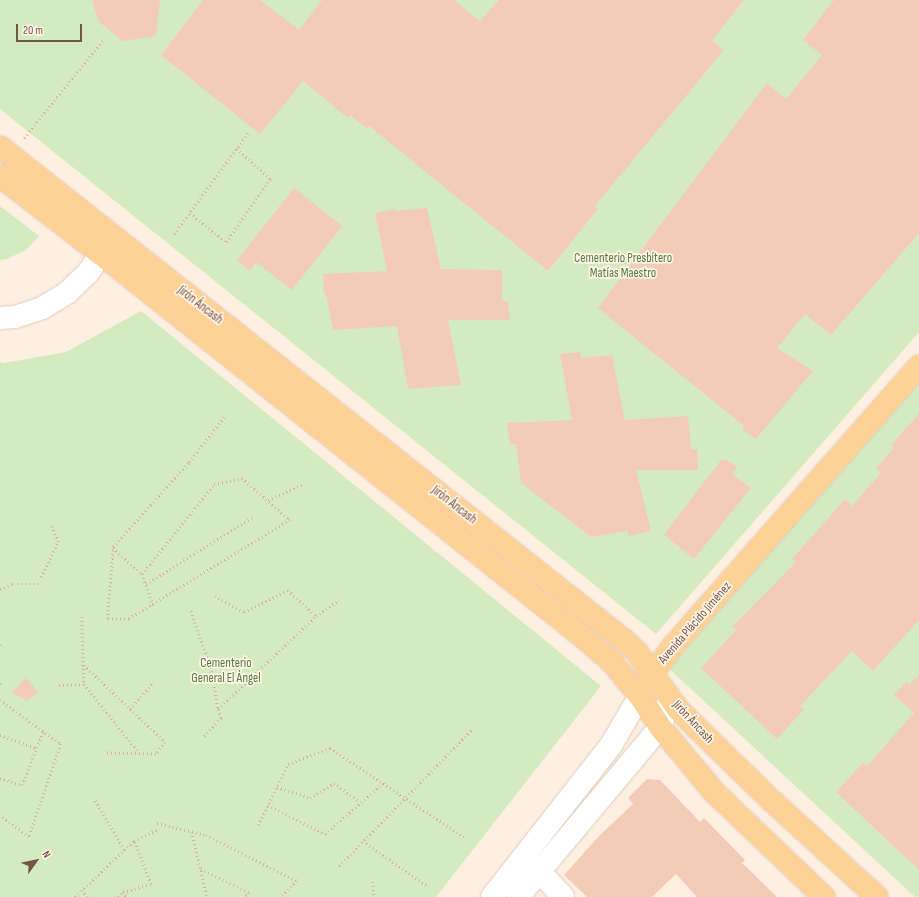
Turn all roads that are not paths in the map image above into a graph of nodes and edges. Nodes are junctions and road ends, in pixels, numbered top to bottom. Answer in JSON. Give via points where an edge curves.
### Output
{"nodes":[{"id":1,"x":5,"y":151,"type":"edge"},
{"id":2,"x":0,"y":176,"type":"edge"},
{"id":3,"x":101,"y":254,"type":"junction"},
{"id":4,"x":0,"y":318,"type":"edge"},
{"id":5,"x":919,"y":366,"type":"edge"},
{"id":6,"x":652,"y":674,"type":"junction"},
{"id":7,"x":640,"y":696,"type":"junction"},
{"id":8,"x":670,"y":698,"type":"junction"},
{"id":9,"x":660,"y":727,"type":"junction"},
{"id":10,"x":539,"y":871,"type":"junction"},
{"id":11,"x":492,"y":897,"type":"edge"},
{"id":12,"x":518,"y":897,"type":"edge"},
{"id":13,"x":563,"y":897,"type":"edge"},
{"id":14,"x":824,"y":897,"type":"edge"},
{"id":15,"x":877,"y":897,"type":"edge"}],
"edges":[{"from":1,"to":6,"type":"main road","name":"Jirón Áncash","via":[[624,640],[636,651]]},
{"from":2,"to":3,"type":"main road","name":"Jirón Áncash"},
{"from":3,"to":4,"type":"street","via":[[88,273],[67,293],[42,308],[14,317]]},
{"from":3,"to":7,"type":"main road","name":"Jirón Áncash","via":[[583,637],[611,661]]},
{"from":5,"to":6,"type":"main road","name":"Avenida Plácido Jiménez","via":[[674,645]]},
{"from":6,"to":7,"type":"main road","name":"Avenida Plácido Jiménez"},
{"from":6,"to":8,"type":"main road","name":"Jirón Áncash"},
{"from":7,"to":9,"type":"main road","name":"Jirón Áncash"},
{"from":7,"to":11,"type":"street","name":"Avenida Plácido Jiménez","via":[[611,745]]},
{"from":8,"to":9,"type":"street"},
{"from":8,"to":15,"type":"main road","name":"Jirón Áncash","via":[[772,801]]},
{"from":9,"to":10,"type":"street"},
{"from":9,"to":14,"type":"main road","name":"Jirón Áncash","via":[[714,792]]},
{"from":10,"to":12,"type":"street"},
{"from":10,"to":13,"type":"street"}]}
